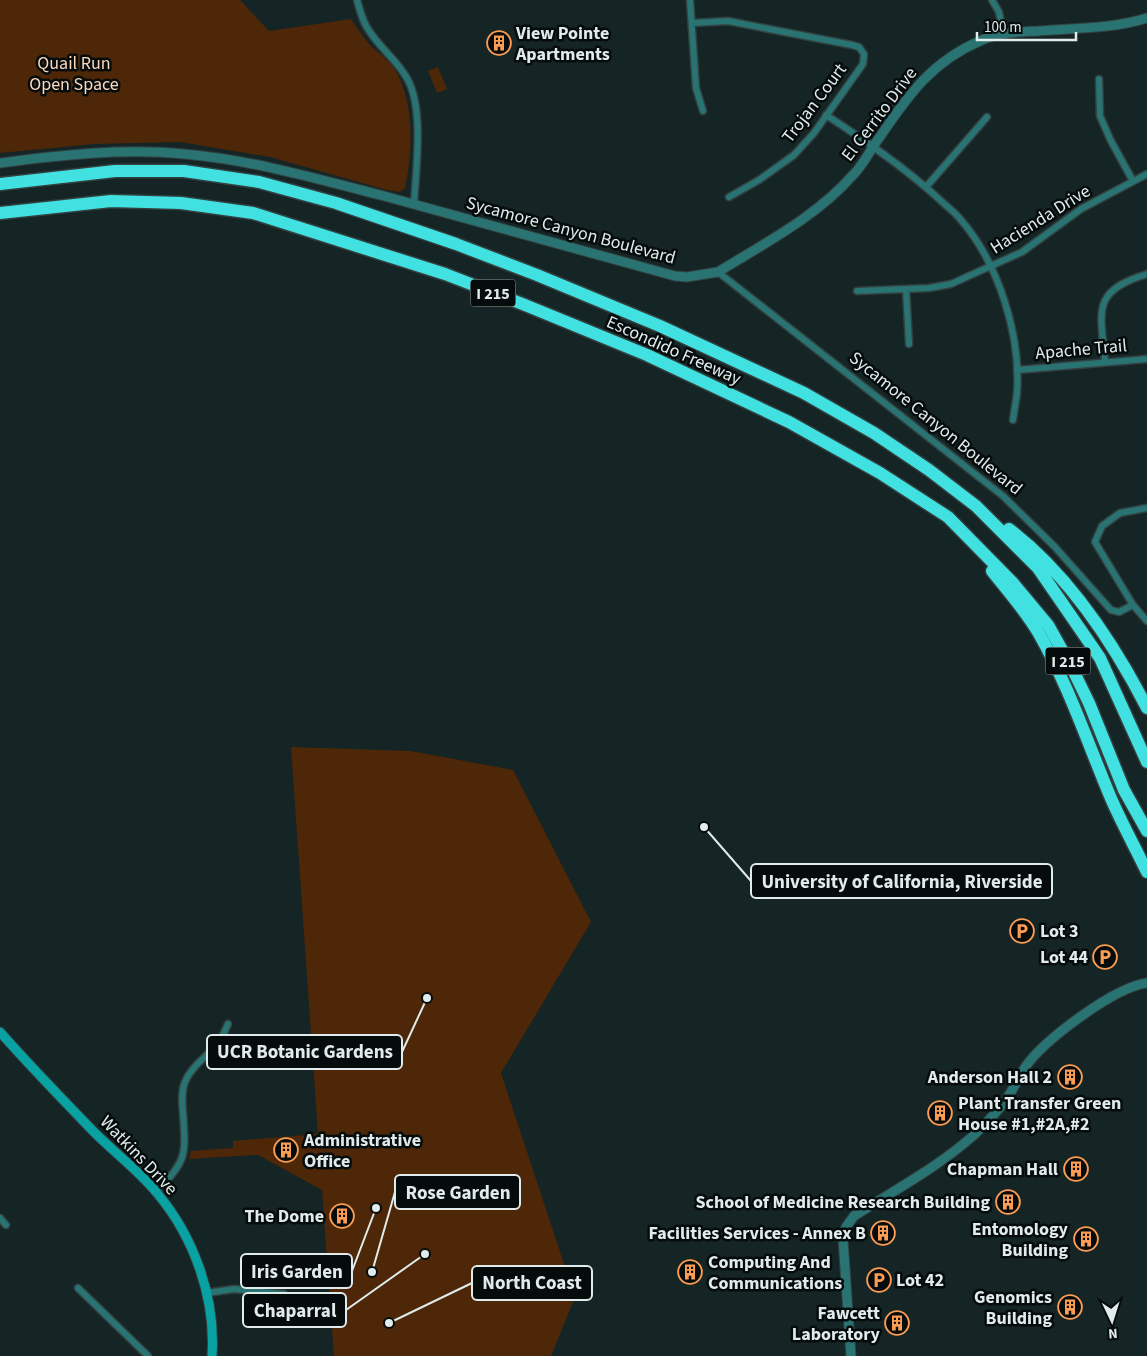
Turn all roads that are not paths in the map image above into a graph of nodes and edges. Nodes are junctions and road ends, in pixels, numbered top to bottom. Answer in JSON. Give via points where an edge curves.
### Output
{"nodes":[{"id":1,"x":358,"y":0,"type":"edge"},
{"id":2,"x":690,"y":0,"type":"edge"},
{"id":3,"x":992,"y":0,"type":"edge"},
{"id":4,"x":1147,"y":18,"type":"edge"},
{"id":5,"x":692,"y":23,"type":"junction"},
{"id":6,"x":1003,"y":33,"type":"junction"},
{"id":7,"x":1099,"y":79,"type":"dead end"},
{"id":8,"x":703,"y":111,"type":"dead end"},
{"id":9,"x":826,"y":115,"type":"junction"},
{"id":10,"x":986,"y":116,"type":"dead end"},
{"id":11,"x":874,"y":146,"type":"junction"},
{"id":12,"x":0,"y":163,"type":"edge"},
{"id":13,"x":1147,"y":174,"type":"edge"},
{"id":14,"x":1133,"y":181,"type":"junction"},
{"id":15,"x":0,"y":184,"type":"edge"},
{"id":16,"x":926,"y":187,"type":"junction"},
{"id":17,"x":729,"y":197,"type":"dead end"},
{"id":18,"x":414,"y":204,"type":"junction"},
{"id":19,"x":0,"y":213,"type":"edge"},
{"id":20,"x":991,"y":267,"type":"junction"},
{"id":21,"x":718,"y":272,"type":"junction"},
{"id":22,"x":1147,"y":274,"type":"edge"},
{"id":23,"x":906,"y":289,"type":"junction"},
{"id":24,"x":857,"y":291,"type":"dead end"},
{"id":25,"x":909,"y":344,"type":"dead end"},
{"id":26,"x":1147,"y":359,"type":"edge"},
{"id":27,"x":1105,"y":362,"type":"junction"},
{"id":28,"x":1017,"y":370,"type":"junction"},
{"id":29,"x":1013,"y":420,"type":"dead end"},
{"id":30,"x":976,"y":506,"type":"junction"},
{"id":31,"x":1147,"y":508,"type":"edge"},
{"id":32,"x":948,"y":517,"type":"junction"},
{"id":33,"x":1133,"y":605,"type":"junction"},
{"id":34,"x":1147,"y":622,"type":"edge"},
{"id":35,"x":1147,"y":708,"type":"edge"},
{"id":36,"x":1147,"y":762,"type":"edge"},
{"id":37,"x":1147,"y":831,"type":"edge"},
{"id":38,"x":1147,"y":872,"type":"edge"},
{"id":39,"x":1147,"y":982,"type":"edge"},
{"id":40,"x":228,"y":1024,"type":"dead end"},
{"id":41,"x":0,"y":1032,"type":"edge"},
{"id":42,"x":156,"y":1192,"type":"junction"},
{"id":43,"x":0,"y":1218,"type":"edge"},
{"id":44,"x":6,"y":1225,"type":"dead end"},
{"id":45,"x":78,"y":1288,"type":"dead end"},
{"id":46,"x":207,"y":1294,"type":"junction"},
{"id":47,"x":284,"y":1294,"type":"dead end"},
{"id":48,"x":148,"y":1356,"type":"edge"},
{"id":49,"x":212,"y":1356,"type":"edge"},
{"id":50,"x":851,"y":1356,"type":"edge"}],
"edges":[{"from":1,"to":18,"type":"street","via":[[360,13],[370,32],[396,60],[408,80],[416,104]]},
{"from":2,"to":5,"type":"street"},
{"from":3,"to":6,"type":"street","via":[[1000,12]]},
{"from":4,"to":6,"type":"street","name":"El Cerrito Drive","via":[[1098,27]]},
{"from":5,"to":8,"type":"street","via":[[696,88]]},
{"from":5,"to":9,"type":"street","name":"Trojan Court","via":[[728,21],[859,47],[864,54],[863,64]]},
{"from":6,"to":11,"type":"street","name":"El Cerrito Drive","via":[[943,61],[914,90]]},
{"from":7,"to":14,"type":"street","via":[[1100,116]]},
{"from":9,"to":11,"type":"street"},
{"from":9,"to":17,"type":"street","name":"Trojan Court","via":[[794,155]]},
{"from":10,"to":16,"type":"street"},
{"from":11,"to":16,"type":"street"},
{"from":11,"to":21,"type":"street","name":"El Cerrito Drive","via":[[855,174],[820,208]]},
{"from":12,"to":18,"type":"street","name":"Sycamore Canyon Boulevard","via":[[94,152],[184,154],[278,169]]},
{"from":13,"to":14,"type":"street","name":"Hacienda Drive"},
{"from":14,"to":20,"type":"street","name":"Hacienda Drive","via":[[1081,209],[1022,252]]},
{"from":15,"to":30,"type":"highway","name":"Escondido Freeway","number":"I 215","via":[[115,171],[184,171],[259,182],[336,203],[537,275],[660,326],[804,394],[874,433]]},
{"from":16,"to":20,"type":"street","via":[[961,220]]},
{"from":18,"to":21,"type":"street","name":"Sycamore Canyon Boulevard","via":[[675,276],[693,277]]},
{"from":19,"to":32,"type":"highway","name":"Escondido Freeway","number":"I 215","via":[[111,201],[181,203],[252,213],[445,274],[647,356],[789,422],[880,473]]},
{"from":20,"to":23,"type":"street","name":"Hacienda Drive","via":[[952,284]]},
{"from":20,"to":28,"type":"street","via":[[1010,322]]},
{"from":21,"to":33,"type":"street","name":"Sycamore Canyon Boulevard","via":[[1007,500],[1067,560],[1106,606],[1119,612]]},
{"from":22,"to":27,"type":"street","via":[[1115,287],[1105,300],[1102,316]]},
{"from":23,"to":24,"type":"street","name":"Hacienda Drive"},
{"from":23,"to":25,"type":"street"},
{"from":26,"to":27,"type":"street","name":"Apache Trail"},
{"from":27,"to":28,"type":"street","name":"Apache Trail"},
{"from":28,"to":29,"type":"street"},
{"from":30,"to":35,"type":"highway","via":[[1027,543],[1055,571],[1114,648]]},
{"from":30,"to":36,"type":"highway","name":"Escondido Freeway","number":"I 215","via":[[1038,568],[1100,658]]},
{"from":31,"to":33,"type":"street","via":[[1120,513],[1102,526],[1095,542]]},
{"from":32,"to":37,"type":"highway","name":"Escondido Freeway","number":"I 215","via":[[1013,583],[1048,625],[1089,703],[1124,790]]},
{"from":32,"to":38,"type":"highway","via":[[1037,631],[1068,692],[1111,798]]},
{"from":33,"to":34,"type":"street"},
{"from":39,"to":50,"type":"street","via":[[1116,994],[1053,1037],[1027,1065],[1001,1108],[973,1136],[933,1168],[854,1216],[843,1239]]},
{"from":40,"to":42,"type":"street","via":[[217,1045],[185,1080],[182,1098],[185,1146],[182,1159],[174,1174]]},
{"from":41,"to":42,"type":"main road","name":"Watkins Drive"},
{"from":42,"to":46,"type":"main road","name":"Watkins Drive","via":[[181,1228]]},
{"from":43,"to":44,"type":"street"},
{"from":45,"to":48,"type":"street"},
{"from":46,"to":47,"type":"street","via":[[234,1289]]},
{"from":46,"to":49,"type":"main road","name":"Watkins Drive"}]}
